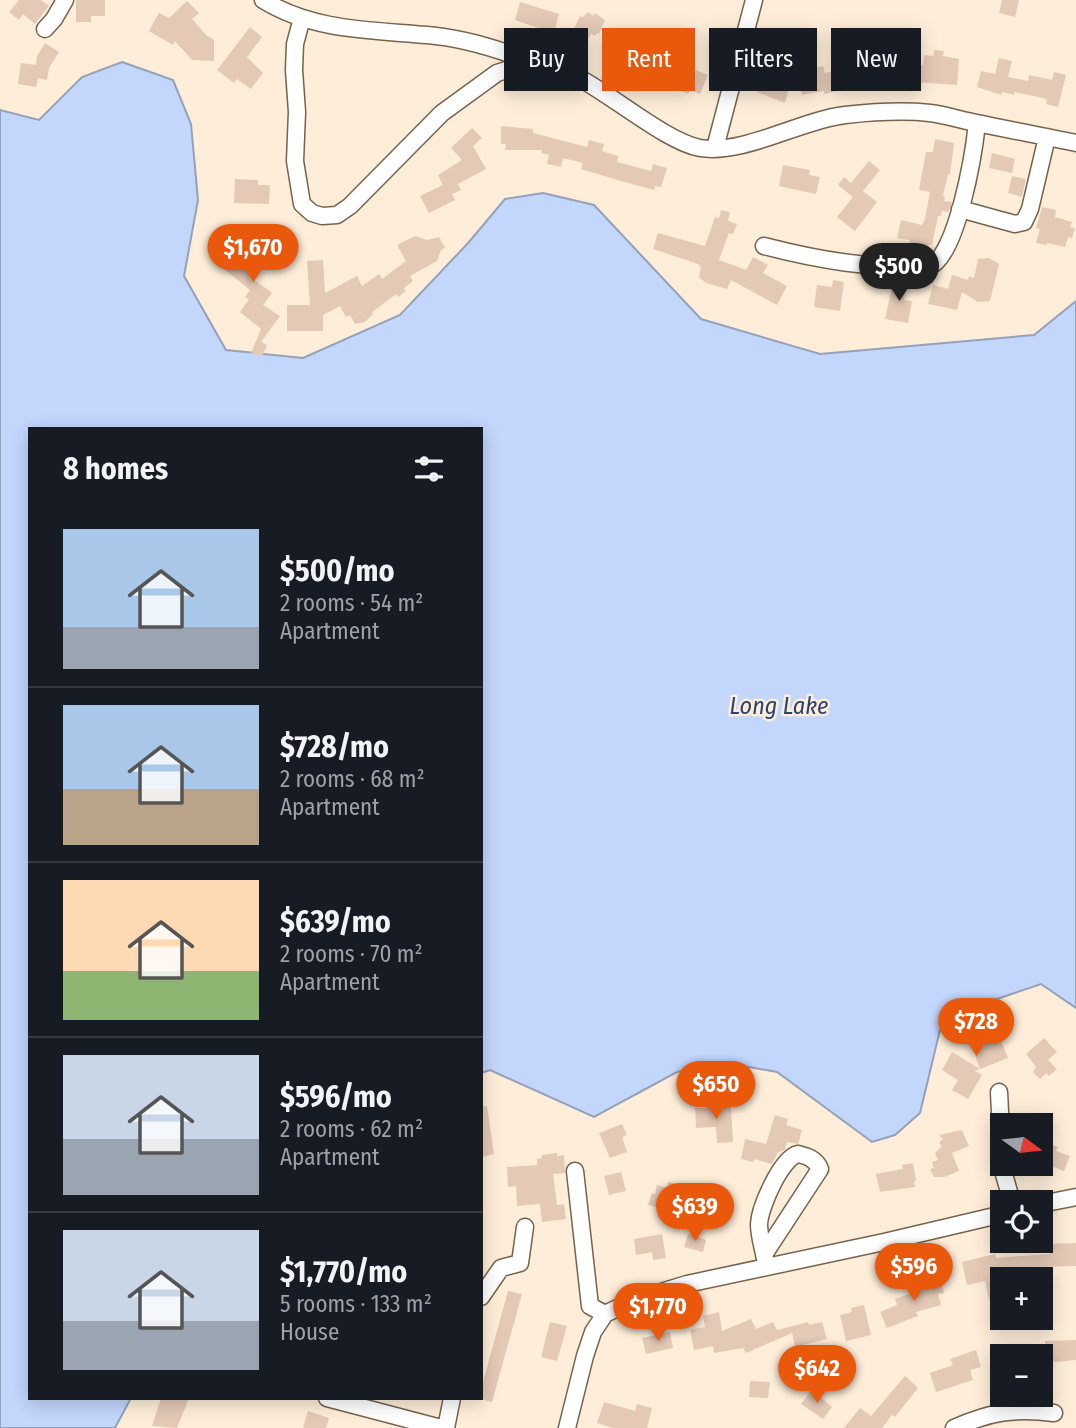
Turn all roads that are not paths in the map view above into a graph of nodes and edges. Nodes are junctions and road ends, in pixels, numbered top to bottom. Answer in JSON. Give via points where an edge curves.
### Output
{"nodes":[{"id":1,"x":65,"y":0,"type":"edge"},
{"id":2,"x":263,"y":0,"type":"edge"},
{"id":3,"x":754,"y":0,"type":"edge"},
{"id":4,"x":302,"y":18,"type":"junction"},
{"id":5,"x":45,"y":29,"type":"dead end"},
{"id":6,"x":504,"y":51,"type":"edge"},
{"id":7,"x":504,"y":71,"type":"edge"},
{"id":8,"x":588,"y":85,"type":"edge"},
{"id":9,"x":978,"y":123,"type":"junction"},
{"id":10,"x":1047,"y":137,"type":"junction"},
{"id":11,"x":1076,"y":143,"type":"edge"},
{"id":12,"x":715,"y":148,"type":"junction"},
{"id":13,"x":960,"y":209,"type":"junction"},
{"id":14,"x":764,"y":246,"type":"dead end"},
{"id":15,"x":999,"y":1092,"type":"dead end"},
{"id":16,"x":575,"y":1171,"type":"dead end"},
{"id":17,"x":1009,"y":1190,"type":"edge"},
{"id":18,"x":1076,"y":1198,"type":"edge"},
{"id":19,"x":1053,"y":1202,"type":"edge"},
{"id":20,"x":990,"y":1216,"type":"edge"},
{"id":21,"x":525,"y":1227,"type":"dead end"},
{"id":22,"x":766,"y":1260,"type":"junction"},
{"id":23,"x":483,"y":1294,"type":"edge"},
{"id":24,"x":605,"y":1314,"type":"junction"},
{"id":25,"x":335,"y":1400,"type":"edge"},
{"id":26,"x":451,"y":1400,"type":"edge"},
{"id":27,"x":1054,"y":1413,"type":"dead end"},
{"id":28,"x":444,"y":1428,"type":"edge"},
{"id":29,"x":567,"y":1428,"type":"edge"},
{"id":30,"x":954,"y":1428,"type":"edge"}],
"edges":[{"from":1,"to":5,"type":"street"},
{"from":2,"to":4,"type":"street"},
{"from":3,"to":12,"type":"street"},
{"from":4,"to":6,"type":"street","via":[[354,30],[428,35]]},
{"from":4,"to":7,"type":"street","via":[[294,70],[296,174],[302,204],[322,216],[337,215],[350,206],[442,113]]},
{"from":8,"to":12,"type":"street","via":[[663,133],[686,144]]},
{"from":9,"to":10,"type":"street"},
{"from":9,"to":12,"type":"street","via":[[933,113],[872,112],[841,115]]},
{"from":9,"to":13,"type":"street"},
{"from":10,"to":11,"type":"street"},
{"from":10,"to":13,"type":"street","via":[[1024,222],[1016,224]]},
{"from":13,"to":14,"type":"street","via":[[946,251],[936,265],[928,267],[832,262]]},
{"from":15,"to":17,"type":"street","via":[[1002,1163]]},
{"from":16,"to":24,"type":"street","via":[[590,1306]]},
{"from":18,"to":19,"type":"street"},
{"from":20,"to":22,"type":"street","via":[[884,1242]]},
{"from":21,"to":23,"type":"street","via":[[520,1263],[501,1268]]},
{"from":22,"to":22,"type":"street","via":[[759,1226],[763,1204],[787,1159],[798,1154],[812,1159],[820,1169]]},
{"from":22,"to":24,"type":"street","via":[[632,1301]]},
{"from":24,"to":29,"type":"street","via":[[593,1332]]},
{"from":25,"to":28,"type":"street"},
{"from":26,"to":28,"type":"street"},
{"from":27,"to":30,"type":"street","via":[[1022,1409],[976,1418]]}]}
